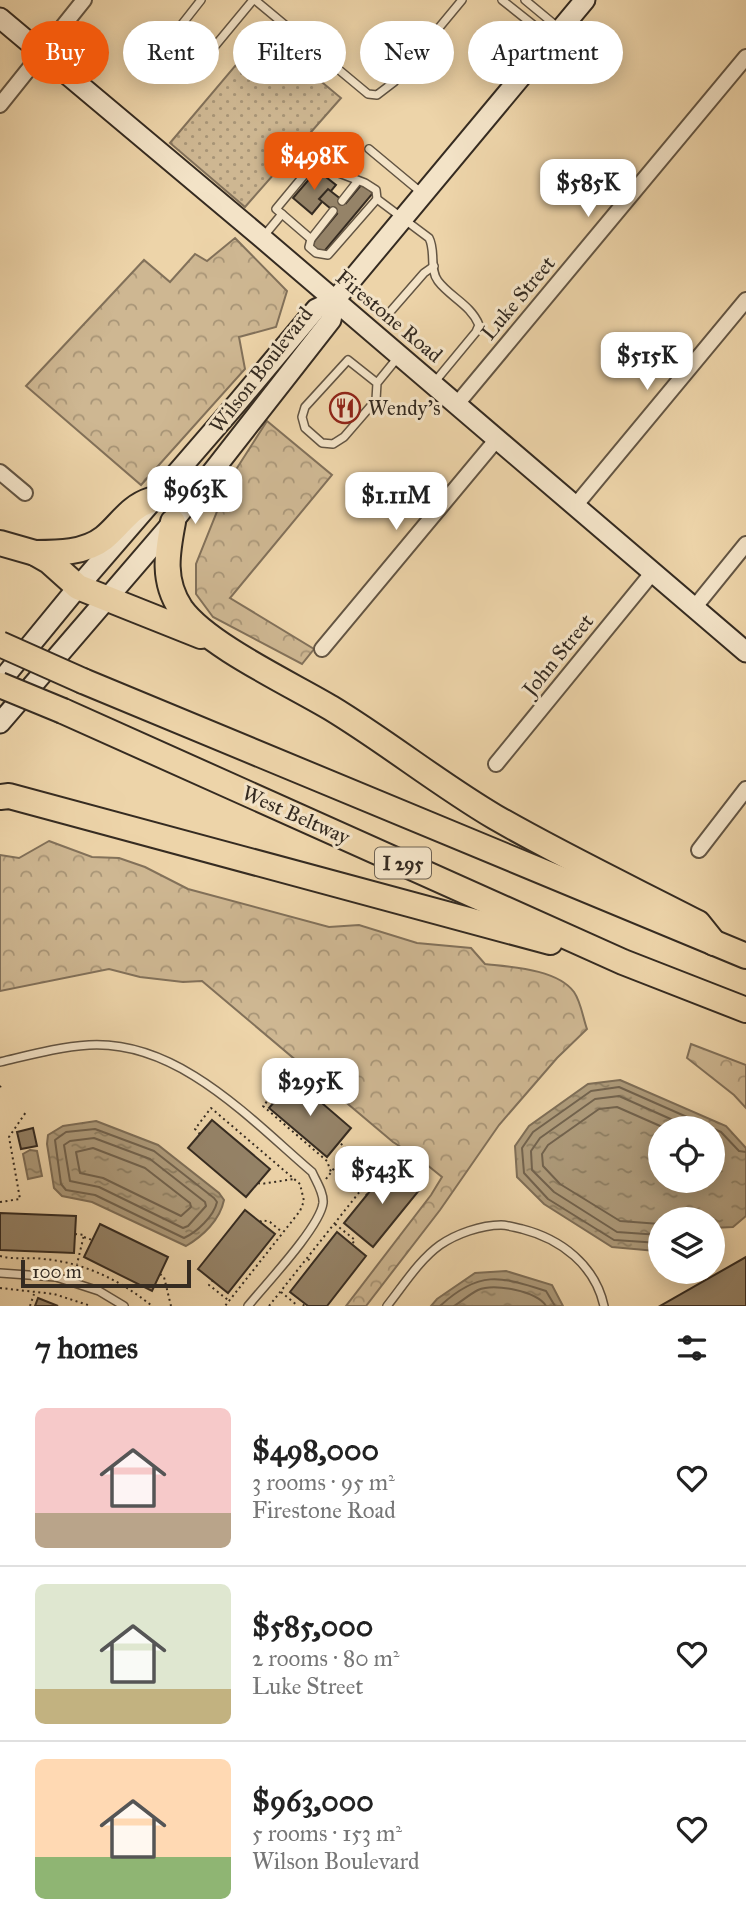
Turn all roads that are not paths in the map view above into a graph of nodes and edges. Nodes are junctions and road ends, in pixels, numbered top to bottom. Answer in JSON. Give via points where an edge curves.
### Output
{"nodes":[{"id":1,"x":84,"y":0,"type":"edge"},
{"id":2,"x":201,"y":0,"type":"edge"},
{"id":3,"x":254,"y":0,"type":"edge"},
{"id":4,"x":462,"y":0,"type":"edge"},
{"id":5,"x":525,"y":0,"type":"edge"},
{"id":6,"x":585,"y":0,"type":"edge"},
{"id":7,"x":506,"y":1,"type":"edge"},
{"id":8,"x":0,"y":18,"type":"edge"},
{"id":9,"x":67,"y":21,"type":"edge"},
{"id":10,"x":535,"y":21,"type":"edge"},
{"id":11,"x":544,"y":21,"type":"edge"},
{"id":12,"x":568,"y":21,"type":"edge"},
{"id":13,"x":21,"y":36,"type":"edge"},
{"id":14,"x":746,"y":57,"type":"edge"},
{"id":15,"x":21,"y":79,"type":"edge"},
{"id":16,"x":79,"y":84,"type":"edge"},
{"id":17,"x":515,"y":84,"type":"edge"},
{"id":18,"x":0,"y":105,"type":"edge"},
{"id":19,"x":369,"y":149,"type":"dead end"},
{"id":20,"x":357,"y":182,"type":"junction"},
{"id":21,"x":424,"y":194,"type":"junction"},
{"id":22,"x":377,"y":199,"type":"junction"},
{"id":23,"x":342,"y":201,"type":"dead end"},
{"id":24,"x":282,"y":214,"type":"junction"},
{"id":25,"x":332,"y":215,"type":"dead end"},
{"id":26,"x":403,"y":219,"type":"junction"},
{"id":27,"x":314,"y":237,"type":"junction"},
{"id":28,"x":262,"y":238,"type":"junction"},
{"id":29,"x":434,"y":266,"type":"junction"},
{"id":30,"x":335,"y":300,"type":"junction"},
{"id":31,"x":746,"y":300,"type":"edge"},
{"id":32,"x":390,"y":312,"type":"dead end"},
{"id":33,"x":400,"y":355,"type":"junction"},
{"id":34,"x":377,"y":383,"type":"junction"},
{"id":35,"x":433,"y":384,"type":"junction"},
{"id":36,"x":457,"y":404,"type":"junction"},
{"id":37,"x":497,"y":439,"type":"junction"},
{"id":38,"x":0,"y":472,"type":"edge"},
{"id":39,"x":25,"y":493,"type":"dead end"},
{"id":40,"x":152,"y":500,"type":"junction"},
{"id":41,"x":575,"y":506,"type":"junction"},
{"id":42,"x":173,"y":522,"type":"junction"},
{"id":43,"x":0,"y":544,"type":"edge"},
{"id":44,"x":746,"y":544,"type":"edge"},
{"id":45,"x":35,"y":553,"type":"junction"},
{"id":46,"x":653,"y":572,"type":"junction"},
{"id":47,"x":78,"y":587,"type":"junction"},
{"id":48,"x":107,"y":599,"type":"junction"},
{"id":49,"x":694,"y":608,"type":"junction"},
{"id":50,"x":0,"y":645,"type":"edge"},
{"id":51,"x":225,"y":646,"type":"junction"},
{"id":52,"x":322,"y":649,"type":"dead end"},
{"id":53,"x":746,"y":652,"type":"edge"},
{"id":54,"x":0,"y":683,"type":"edge"},
{"id":55,"x":0,"y":723,"type":"edge"},
{"id":56,"x":496,"y":764,"type":"dead end"},
{"id":57,"x":746,"y":789,"type":"edge"},
{"id":58,"x":3,"y":794,"type":"edge"},
{"id":59,"x":698,"y":850,"type":"dead end"},
{"id":60,"x":714,"y":943,"type":"junction"},
{"id":61,"x":746,"y":956,"type":"edge"},
{"id":62,"x":623,"y":962,"type":"junction"},
{"id":63,"x":746,"y":1010,"type":"edge"},
{"id":64,"x":1,"y":1063,"type":"edge"},
{"id":65,"x":0,"y":1273,"type":"edge"},
{"id":66,"x":604,"y":1305,"type":"edge"},
{"id":67,"x":124,"y":1306,"type":"edge"},
{"id":68,"x":248,"y":1306,"type":"edge"},
{"id":69,"x":387,"y":1306,"type":"edge"}],
"edges":[{"from":1,"to":9,"type":"street"},
{"from":2,"to":3,"type":"lane","via":[[168,42],[187,63],[205,58]]},
{"from":3,"to":4,"type":"lane","via":[[368,94],[377,95],[394,82]]},
{"from":5,"to":11,"type":"lane"},
{"from":6,"to":12,"type":"main road","name":"Wilson Boulevard"},
{"from":7,"to":10,"type":"lane"},
{"from":8,"to":13,"type":"main road","name":"Firestone Road"},
{"from":14,"to":36,"type":"street","name":"Luke Street"},
{"from":15,"to":18,"type":"street"},
{"from":16,"to":28,"type":"main road","name":"Firestone Road"},
{"from":17,"to":21,"type":"main road","name":"Wilson Boulevard"},
{"from":19,"to":21,"type":"lane"},
{"from":20,"to":22,"type":"lane","via":[[376,190]]},
{"from":20,"to":23,"type":"lane"},
{"from":20,"to":24,"type":"lane","via":[[318,165],[310,168],[276,209]]},
{"from":21,"to":26,"type":"main road","name":"Wilson Boulevard"},
{"from":22,"to":26,"type":"lane"},
{"from":22,"to":27,"type":"lane","via":[[328,255],[309,247]]},
{"from":24,"to":27,"type":"lane"},
{"from":24,"to":28,"type":"lane"},
{"from":25,"to":27,"type":"lane"},
{"from":26,"to":29,"type":"lane","via":[[429,238]]},
{"from":26,"to":30,"type":"main road","name":"Wilson Boulevard"},
{"from":28,"to":30,"type":"main road","name":"Firestone Road"},
{"from":29,"to":32,"type":"lane"},
{"from":29,"to":35,"type":"lane","via":[[438,281],[479,325]]},
{"from":30,"to":33,"type":"main road","name":"Firestone Road"},
{"from":30,"to":40,"type":"main road","name":"Wilson Boulevard","via":[[316,309]]},
{"from":30,"to":42,"type":"main road","name":"Wilson Boulevard","via":[[331,320]]},
{"from":31,"to":41,"type":"street"},
{"from":33,"to":34,"type":"lane"},
{"from":33,"to":35,"type":"main road","name":"Firestone Road"},
{"from":34,"to":34,"type":"lane","via":[[348,360],[305,407],[305,428],[322,443],[345,437],[376,400]]},
{"from":35,"to":36,"type":"main road","name":"Firestone Road"},
{"from":36,"to":37,"type":"main road","name":"Firestone Road"},
{"from":37,"to":41,"type":"main road","name":"Firestone Road"},
{"from":37,"to":52,"type":"street"},
{"from":38,"to":39,"type":"street"},
{"from":40,"to":45,"type":"highway","via":[[134,508],[94,544]]},
{"from":40,"to":47,"type":"main road","name":"Wilson Boulevard"},
{"from":41,"to":46,"type":"main road","name":"Firestone Road"},
{"from":42,"to":48,"type":"main road","name":"Wilson Boulevard"},
{"from":42,"to":51,"type":"highway","via":[[166,565],[174,598],[194,622]]},
{"from":43,"to":45,"type":"highway"},
{"from":44,"to":49,"type":"street"},
{"from":45,"to":47,"type":"highway"},
{"from":46,"to":49,"type":"main road","name":"Firestone Road"},
{"from":46,"to":56,"type":"street","name":"John Street"},
{"from":47,"to":48,"type":"highway"},
{"from":47,"to":54,"type":"main road","name":"Wilson Boulevard"},
{"from":48,"to":51,"type":"highway"},
{"from":48,"to":55,"type":"main road","name":"Wilson Boulevard"},
{"from":49,"to":53,"type":"main road","name":"Firestone Road"},
{"from":50,"to":60,"type":"highway","name":"West Beltway","number":"I 295","bridge":true},
{"from":51,"to":60,"type":"highway","via":[[335,711],[494,816],[698,923]]},
{"from":54,"to":62,"type":"highway","name":"West Beltway","number":"I 295","bridge":true},
{"from":57,"to":59,"type":"street"},
{"from":58,"to":62,"type":"highway"},
{"from":60,"to":61,"type":"highway","name":"West Beltway","number":"I 295"},
{"from":62,"to":63,"type":"highway","name":"West Beltway","number":"I 295"},
{"from":64,"to":68,"type":"lane","via":[[51,1049],[93,1045],[172,1062],[210,1085],[312,1172],[323,1204],[314,1224]]},
{"from":65,"to":67,"type":"lane","via":[[56,1277],[99,1291]]},
{"from":66,"to":69,"type":"lane","via":[[584,1264],[569,1250],[537,1233],[502,1224],[442,1244]]}]}
